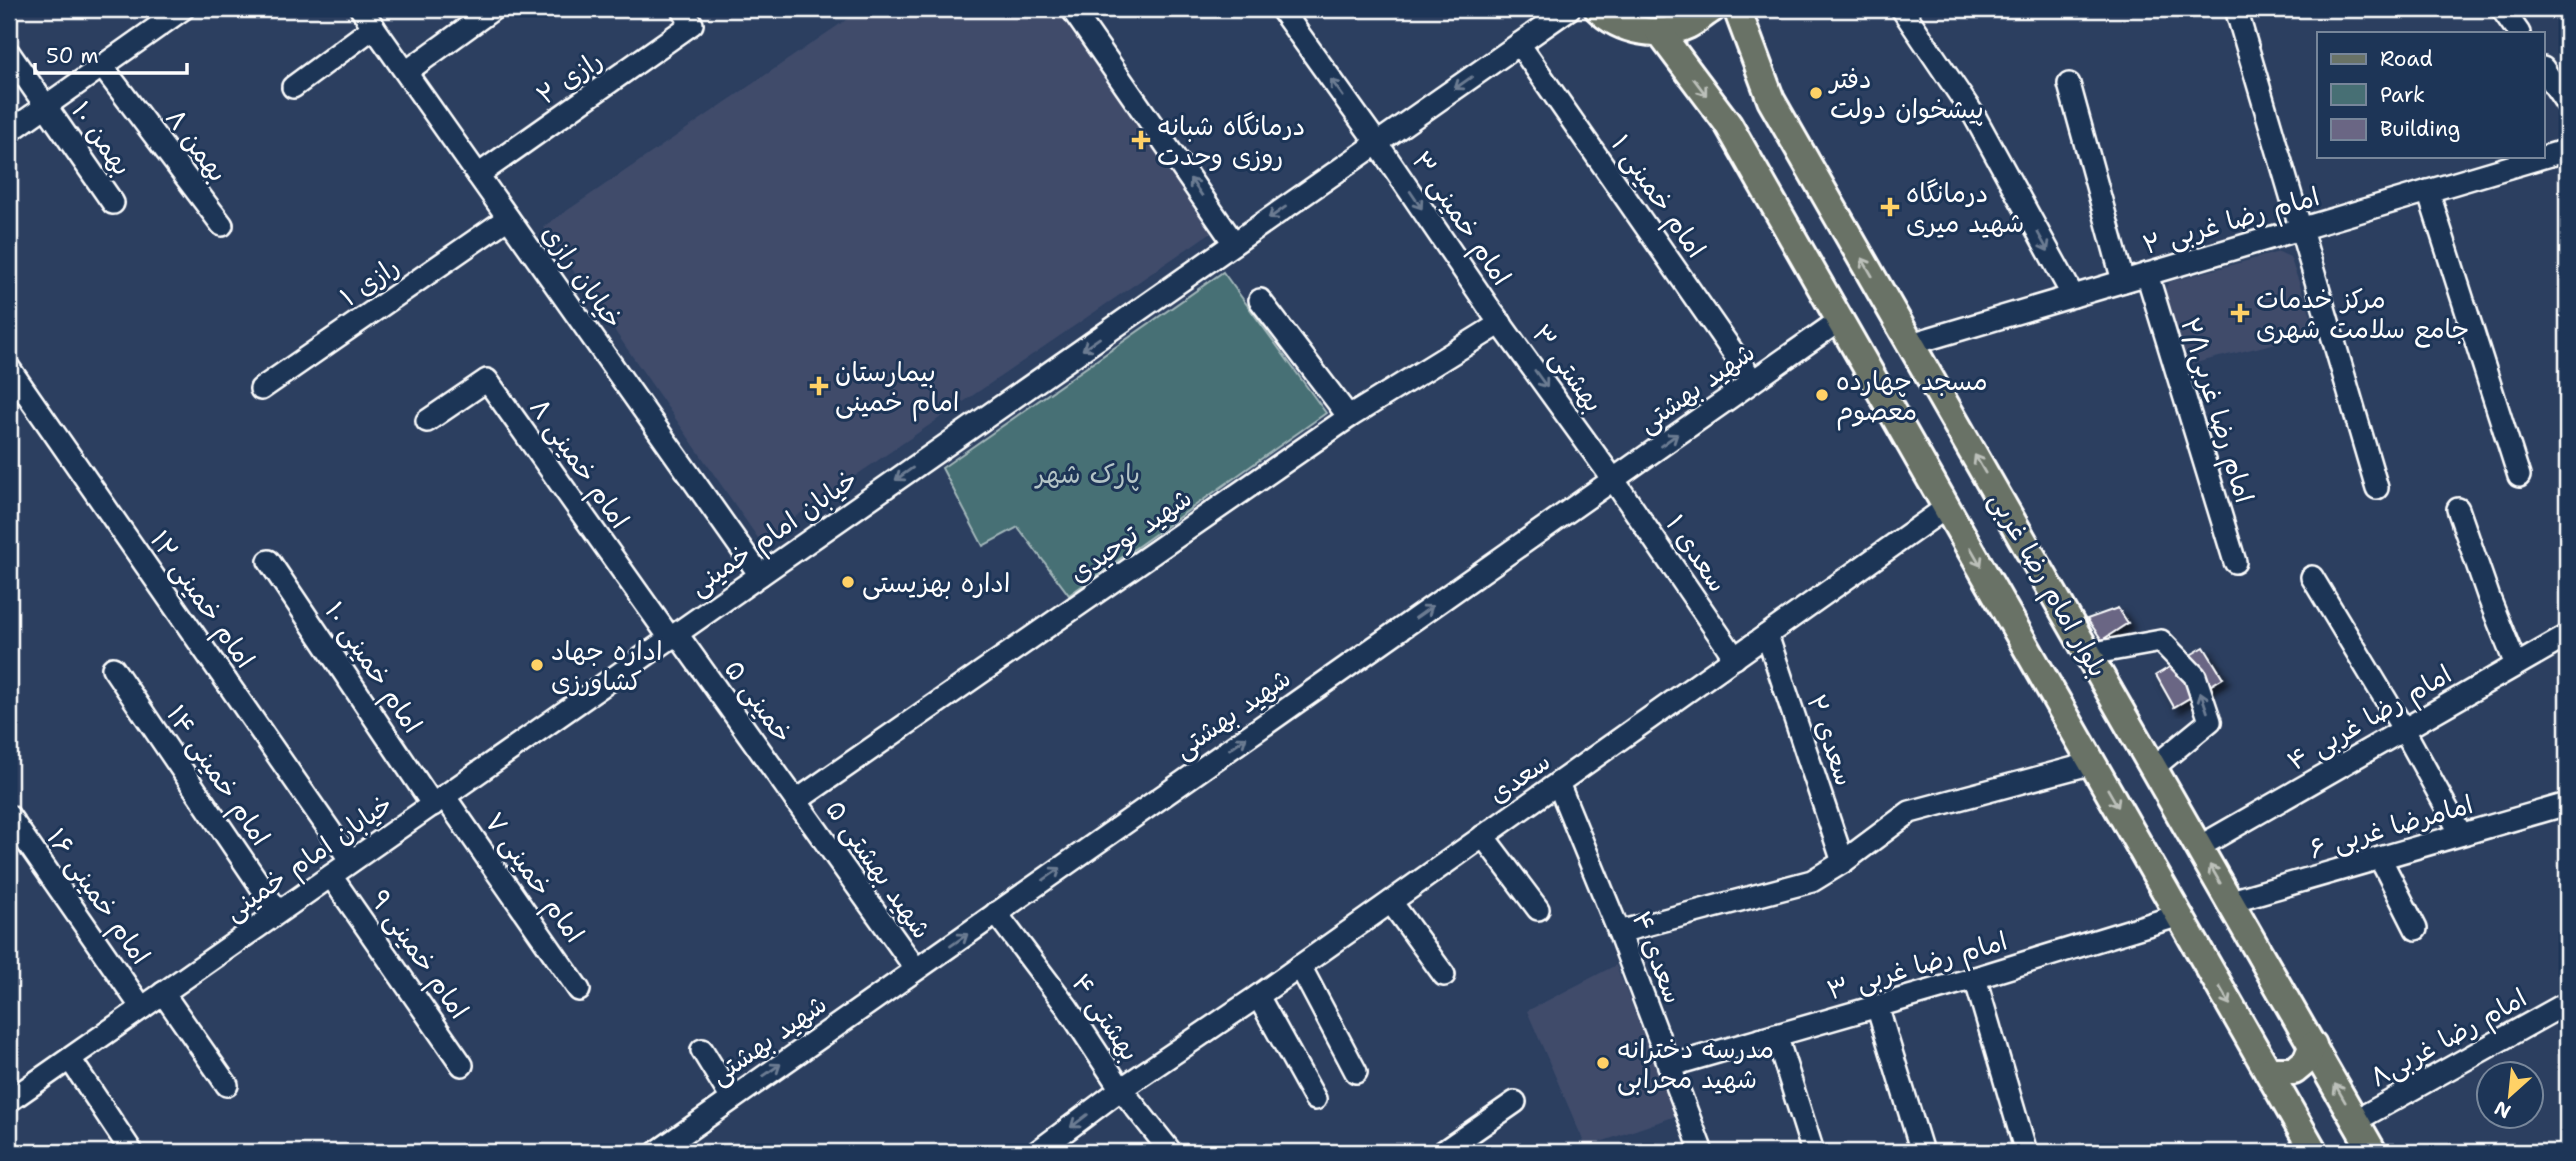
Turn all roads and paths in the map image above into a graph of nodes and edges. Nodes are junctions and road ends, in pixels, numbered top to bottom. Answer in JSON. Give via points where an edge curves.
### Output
{"nodes":[{"id":1,"x":183,"y":9,"type":"edge"},
{"id":2,"x":361,"y":9,"type":"edge"},
{"id":3,"x":493,"y":9,"type":"edge"},
{"id":4,"x":1072,"y":9,"type":"edge"},
{"id":5,"x":1281,"y":9,"type":"edge"},
{"id":6,"x":1569,"y":9,"type":"edge"},
{"id":7,"x":1598,"y":9,"type":"edge"},
{"id":8,"x":1712,"y":9,"type":"edge"},
{"id":9,"x":1737,"y":9,"type":"edge"},
{"id":10,"x":1902,"y":9,"type":"edge"},
{"id":11,"x":2236,"y":9,"type":"edge"},
{"id":12,"x":2502,"y":9,"type":"edge"},
{"id":13,"x":687,"y":16,"type":"edge"},
{"id":14,"x":374,"y":27,"type":"junction"},
{"id":15,"x":1659,"y":32,"type":"junction"},
{"id":16,"x":2518,"y":32,"type":"edge"},
{"id":17,"x":1519,"y":44,"type":"junction"},
{"id":18,"x":9,"y":53,"type":"edge"},
{"id":19,"x":102,"y":66,"type":"junction"},
{"id":20,"x":2544,"y":70,"type":"edge"},
{"id":21,"x":406,"y":72,"type":"junction"},
{"id":22,"x":2069,"y":84,"type":"dead end"},
{"id":23,"x":293,"y":87,"type":"dead end"},
{"id":24,"x":2567,"y":104,"type":"edge"},
{"id":25,"x":45,"y":106,"type":"junction"},
{"id":26,"x":9,"y":132,"type":"edge"},
{"id":27,"x":1377,"y":143,"type":"junction"},
{"id":28,"x":2567,"y":150,"type":"edge"},
{"id":29,"x":2544,"y":157,"type":"edge"},
{"id":30,"x":2540,"y":158,"type":"edge"},
{"id":31,"x":478,"y":175,"type":"junction"},
{"id":32,"x":2428,"y":191,"type":"junction"},
{"id":33,"x":113,"y":203,"type":"dead end"},
{"id":34,"x":508,"y":218,"type":"junction"},
{"id":35,"x":222,"y":225,"type":"dead end"},
{"id":36,"x":2300,"y":229,"type":"junction"},
{"id":37,"x":1234,"y":243,"type":"junction"},
{"id":38,"x":2147,"y":274,"type":"junction"},
{"id":39,"x":2123,"y":281,"type":"junction"},
{"id":40,"x":2073,"y":296,"type":"junction"},
{"id":41,"x":1260,"y":300,"type":"dead end"},
{"id":42,"x":1840,"y":320,"type":"junction"},
{"id":43,"x":1501,"y":323,"type":"junction"},
{"id":44,"x":1911,"y":344,"type":"junction"},
{"id":45,"x":9,"y":368,"type":"edge"},
{"id":46,"x":1753,"y":381,"type":"junction"},
{"id":47,"x":261,"y":389,"type":"dead end"},
{"id":48,"x":1349,"y":417,"type":"junction"},
{"id":49,"x":427,"y":421,"type":"dead end"},
{"id":50,"x":2519,"y":476,"type":"dead end"},
{"id":51,"x":1614,"y":479,"type":"junction"},
{"id":52,"x":2377,"y":488,"type":"dead end"},
{"id":53,"x":1947,"y":507,"type":"junction"},
{"id":54,"x":2458,"y":509,"type":"dead end"},
{"id":55,"x":269,"y":561,"type":"dead end"},
{"id":56,"x":2235,"y":562,"type":"dead end"},
{"id":57,"x":760,"y":575,"type":"junction"},
{"id":58,"x":2312,"y":577,"type":"dead end"},
{"id":59,"x":1767,"y":635,"type":"junction"},
{"id":60,"x":673,"y":636,"type":"junction"},
{"id":61,"x":2567,"y":636,"type":"edge"},
{"id":62,"x":2089,"y":654,"type":"junction"},
{"id":63,"x":1735,"y":658,"type":"junction"},
{"id":64,"x":2516,"y":665,"type":"junction"},
{"id":65,"x":113,"y":668,"type":"dead end"},
{"id":66,"x":2404,"y":730,"type":"junction"},
{"id":67,"x":2093,"y":763,"type":"junction"},
{"id":68,"x":2154,"y":767,"type":"junction"},
{"id":69,"x":1558,"y":783,"type":"junction"},
{"id":70,"x":438,"y":800,"type":"junction"},
{"id":71,"x":796,"y":801,"type":"junction"},
{"id":72,"x":2567,"y":804,"type":"edge"},
{"id":73,"x":9,"y":816,"type":"edge"},
{"id":74,"x":2461,"y":834,"type":"junction"},
{"id":75,"x":1483,"y":836,"type":"junction"},
{"id":76,"x":2199,"y":847,"type":"junction"},
{"id":77,"x":2380,"y":858,"type":"junction"},
{"id":78,"x":351,"y":861,"type":"junction"},
{"id":79,"x":1843,"y":862,"type":"junction"},
{"id":80,"x":331,"y":876,"type":"junction"},
{"id":81,"x":2231,"y":901,"type":"junction"},
{"id":82,"x":1391,"y":902,"type":"junction"},
{"id":83,"x":1538,"y":909,"type":"dead end"},
{"id":84,"x":278,"y":912,"type":"junction"},
{"id":85,"x":996,"y":913,"type":"junction"},
{"id":86,"x":2180,"y":915,"type":"junction"},
{"id":87,"x":2416,"y":929,"type":"dead end"},
{"id":88,"x":1619,"y":932,"type":"junction"},
{"id":89,"x":1300,"y":967,"type":"junction"},
{"id":90,"x":916,"y":969,"type":"junction"},
{"id":91,"x":1444,"y":975,"type":"dead end"},
{"id":92,"x":1975,"y":978,"type":"junction"},
{"id":93,"x":579,"y":990,"type":"dead end"},
{"id":94,"x":163,"y":993,"type":"junction"},
{"id":95,"x":1258,"y":996,"type":"junction"},
{"id":96,"x":2567,"y":1003,"type":"edge"},
{"id":97,"x":1877,"y":1006,"type":"junction"},
{"id":98,"x":142,"y":1007,"type":"junction"},
{"id":99,"x":1776,"y":1035,"type":"junction"},
{"id":100,"x":2313,"y":1045,"type":"junction"},
{"id":101,"x":702,"y":1049,"type":"dead end"},
{"id":102,"x":70,"y":1059,"type":"junction"},
{"id":103,"x":462,"y":1065,"type":"dead end"},
{"id":104,"x":1669,"y":1066,"type":"junction"},
{"id":105,"x":2268,"y":1071,"type":"junction"},
{"id":106,"x":1356,"y":1072,"type":"dead end"},
{"id":107,"x":227,"y":1085,"type":"dead end"},
{"id":108,"x":1121,"y":1089,"type":"junction"},
{"id":109,"x":732,"y":1098,"type":"junction"},
{"id":110,"x":1315,"y":1099,"type":"dead end"},
{"id":111,"x":9,"y":1101,"type":"edge"},
{"id":112,"x":1515,"y":1102,"type":"dead end"},
{"id":113,"x":2355,"y":1121,"type":"junction"},
{"id":114,"x":132,"y":1152,"type":"edge"},
{"id":115,"x":657,"y":1152,"type":"edge"},
{"id":116,"x":1037,"y":1152,"type":"edge"},
{"id":117,"x":1171,"y":1152,"type":"edge"},
{"id":118,"x":1443,"y":1152,"type":"edge"},
{"id":119,"x":1702,"y":1152,"type":"edge"},
{"id":120,"x":1813,"y":1152,"type":"edge"},
{"id":121,"x":1922,"y":1152,"type":"edge"},
{"id":122,"x":2026,"y":1152,"type":"edge"},
{"id":123,"x":2314,"y":1152,"type":"edge"},
{"id":124,"x":2373,"y":1152,"type":"edge"}],
"edges":[{"from":1,"to":19,"type":"street"},
{"from":2,"to":14,"type":"street","name":"خیابان رازی"},
{"from":3,"to":21,"type":"street"},
{"from":37,"to":4,"type":"street","one_way":true},
{"from":27,"to":5,"type":"street","name":"امام خمینی ۳","one_way":true},
{"from":6,"to":17,"type":"street","name":"خیابان امام خمینی"},
{"from":7,"to":15,"type":"main road","via":[[1631,29]]},
{"from":8,"to":15,"type":"main road","via":[[1688,25]]},
{"from":44,"to":9,"type":"main road","name":"بلوار امام رضا غربی","one_way":true,"via":[[1771,100]]},
{"from":10,"to":40,"type":"street","one_way":true,"via":[[1975,117]]},
{"from":11,"to":36,"type":"street"},
{"from":12,"to":16,"type":"street"},
{"from":13,"to":31,"type":"street","name":"رازی ۲"},
{"from":14,"to":21,"type":"street","name":"خیابان رازی"},
{"from":14,"to":23,"type":"street"},
{"from":15,"to":42,"type":"main road","name":"بلوار امام رضا غربی","one_way":true,"via":[[1728,124]]},
{"from":17,"to":27,"type":"street","name":"خیابان امام خمینی","one_way":true},
{"from":17,"to":46,"type":"street","name":"امام خمینی ۱"},
{"from":18,"to":25,"type":"street","name":"بهمن ۱۰"},
{"from":19,"to":25,"type":"street"},
{"from":19,"to":35,"type":"street","name":"بهمن ۸"},
{"from":20,"to":24,"type":"street"},
{"from":21,"to":31,"type":"street","name":"خیابان رازی"},
{"from":22,"to":39,"type":"street"},
{"from":25,"to":26,"type":"street"},
{"from":25,"to":33,"type":"street","name":"بهمن ۱۰"},
{"from":27,"to":37,"type":"street","name":"خیابان امام خمینی","one_way":true},
{"from":27,"to":43,"type":"street","name":"امام خمینی ۳","one_way":true},
{"from":28,"to":29,"type":"street","name":"امام رضا غربی ۲"},
{"from":30,"to":32,"type":"street","name":"امام رضا غربی ۲"},
{"from":31,"to":34,"type":"street","name":"خیابان رازی"},
{"from":32,"to":36,"type":"street","name":"امام رضا غربی ۲"},
{"from":32,"to":50,"type":"street"},
{"from":34,"to":47,"type":"street","name":"رازی ۱"},
{"from":34,"to":57,"type":"street","name":"خیابان رازی"},
{"from":36,"to":38,"type":"street","name":"امام رضا غربی ۲"},
{"from":36,"to":52,"type":"street"},
{"from":37,"to":57,"type":"street","name":"خیابان امام خمینی","one_way":true},
{"from":38,"to":39,"type":"street","name":"امام رضا غربی ۲"},
{"from":38,"to":56,"type":"street","name":"امام رضا غربی۲/۱"},
{"from":39,"to":40,"type":"street","name":"امام رضا غربی ۲"},
{"from":40,"to":44,"type":"street","name":"امام رضا غربی ۲"},
{"from":41,"to":48,"type":"street"},
{"from":42,"to":46,"type":"street","name":"شهید بهشتی"},
{"from":42,"to":53,"type":"main road","name":"بلوار امام رضا غربی"},
{"from":43,"to":48,"type":"street","name":"شهید توحیدی"},
{"from":43,"to":51,"type":"street","name":"بهشتی ۳","one_way":true},
{"from":62,"to":44,"type":"main road","name":"بلوار امام رضا غربی","one_way":true},
{"from":45,"to":78,"type":"street","name":"امام خمینی ۱۲"},
{"from":51,"to":46,"type":"street","name":"شهید بهشتی","one_way":true},
{"from":48,"to":71,"type":"street","name":"شهید توحیدی"},
{"from":49,"to":60,"type":"street","name":"امام خمینی ۸","via":[[487,380]]},
{"from":51,"to":63,"type":"street","name":"سعدی ۱"},
{"from":85,"to":51,"type":"street","name":"شهید بهشتی","one_way":true},
{"from":53,"to":59,"type":"street","name":"سعدی"},
{"from":53,"to":67,"type":"main road","name":"بلوار امام رضا غربی","one_way":true},
{"from":54,"to":64,"type":"street"},
{"from":55,"to":70,"type":"street","name":"امام خمینی ۱۰"},
{"from":57,"to":60,"type":"street","name":"خیابان امام خمینی"},
{"from":58,"to":66,"type":"street"},
{"from":59,"to":63,"type":"street","name":"سعدی"},
{"from":59,"to":79,"type":"street","name":"سعدی ۲"},
{"from":60,"to":70,"type":"street","name":"خیابان امام خمینی"},
{"from":60,"to":71,"type":"street","name":"خمینی ۵"},
{"from":61,"to":64,"type":"street","name":"امام رضا غربی ۴"},
{"from":62,"to":68,"type":"main road","name":"بلوار امام رضا غربی"},
{"from":68,"to":62,"type":"street","one_way":true,"via":[[2210,721],[2194,676],[2161,641]]},
{"from":63,"to":69,"type":"street","name":"سعدی"},
{"from":64,"to":66,"type":"street","name":"امام رضا غربی ۴"},
{"from":65,"to":84,"type":"street","name":"امام خمینی ۱۴"},
{"from":66,"to":74,"type":"street"},
{"from":66,"to":76,"type":"street","name":"امام رضا غربی ۴"},
{"from":67,"to":79,"type":"street","via":[[1910,812]]},
{"from":67,"to":86,"type":"main road","name":"بلوار امام رضا غربی","one_way":true},
{"from":68,"to":76,"type":"main road","name":"بلوار امام رضا غربی"},
{"from":69,"to":75,"type":"street","name":"سعدی"},
{"from":69,"to":88,"type":"street","name":"سعدی ۴"},
{"from":70,"to":78,"type":"street","name":"خیابان امام خمینی"},
{"from":70,"to":93,"type":"street","name":"امام خمینی ۷"},
{"from":71,"to":90,"type":"street","name":"شهید بهشتی ۵"},
{"from":72,"to":74,"type":"street","name":"امامرضا غربی ۶"},
{"from":73,"to":98,"type":"street","name":"امام خمینی ۱۶"},
{"from":74,"to":77,"type":"street","name":"امامرضا غربی ۶"},
{"from":75,"to":82,"type":"street","name":"سعدی"},
{"from":75,"to":83,"type":"street"},
{"from":81,"to":76,"type":"main road","name":"بلوار امام رضا غربی","one_way":true},
{"from":77,"to":81,"type":"street","name":"امامرضا غربی ۶"},
{"from":77,"to":87,"type":"street"},
{"from":78,"to":80,"type":"street","name":"خیابان امام خمینی"},
{"from":79,"to":88,"type":"street","via":[[1812,881]]},
{"from":80,"to":84,"type":"street","name":"خیابان امام خمینی"},
{"from":80,"to":103,"type":"street","name":"امام خمینی ۹"},
{"from":81,"to":100,"type":"main road","name":"بلوار امام رضا غربی"},
{"from":82,"to":89,"type":"street","name":"سعدی"},
{"from":82,"to":91,"type":"street"},
{"from":84,"to":94,"type":"street","name":"خیابان امام خمینی"},
{"from":90,"to":85,"type":"street","name":"شهید بهشتی","one_way":true},
{"from":85,"to":108,"type":"street","name":"بهشتی ۴"},
{"from":86,"to":92,"type":"street","name":"امام رضا غربی ۳"},
{"from":86,"to":105,"type":"main road","name":"بلوار امام رضا غربی","one_way":true},
{"from":88,"to":104,"type":"street","name":"سعدی ۴"},
{"from":89,"to":95,"type":"street","name":"سعدی"},
{"from":89,"to":106,"type":"street"},
{"from":109,"to":90,"type":"street","name":"شهید بهشتی","one_way":true},
{"from":92,"to":97,"type":"street","name":"امام رضا غربی ۳"},
{"from":92,"to":122,"type":"street"},
{"from":94,"to":98,"type":"street","name":"خیابان امام خمینی"},
{"from":94,"to":107,"type":"street"},
{"from":95,"to":108,"type":"street","name":"سعدی"},
{"from":95,"to":110,"type":"street"},
{"from":96,"to":113,"type":"street","name":"امام رضا غربی۸"},
{"from":97,"to":99,"type":"street","name":"امام رضا غربی ۳"},
{"from":97,"to":121,"type":"street"},
{"from":98,"to":102,"type":"street","name":"خیابان امام خمینی"},
{"from":99,"to":104,"type":"street","name":"امام رضا غربی ۳"},
{"from":99,"to":120,"type":"street"},
{"from":100,"to":105,"type":"main road","via":[[2306,1061],[2294,1071]]},
{"from":113,"to":100,"type":"main road","name":"بلوار امام رضا غربی","one_way":true},
{"from":101,"to":109,"type":"street"},
{"from":102,"to":111,"type":"street","name":"خیابان امام خمینی"},
{"from":102,"to":114,"type":"street"},
{"from":104,"to":119,"type":"street","name":"سعدی ۴"},
{"from":105,"to":123,"type":"main road","name":"بلوار امام رضا غربی"},
{"from":108,"to":116,"type":"street","name":"سعدی","one_way":true},
{"from":108,"to":117,"type":"street","name":"بهشتی ۴"},
{"from":109,"to":115,"type":"street","name":"شهید بهشتی"},
{"from":112,"to":118,"type":"street"},
{"from":113,"to":124,"type":"main road","name":"بلوار امام رضا غربی"}]}
